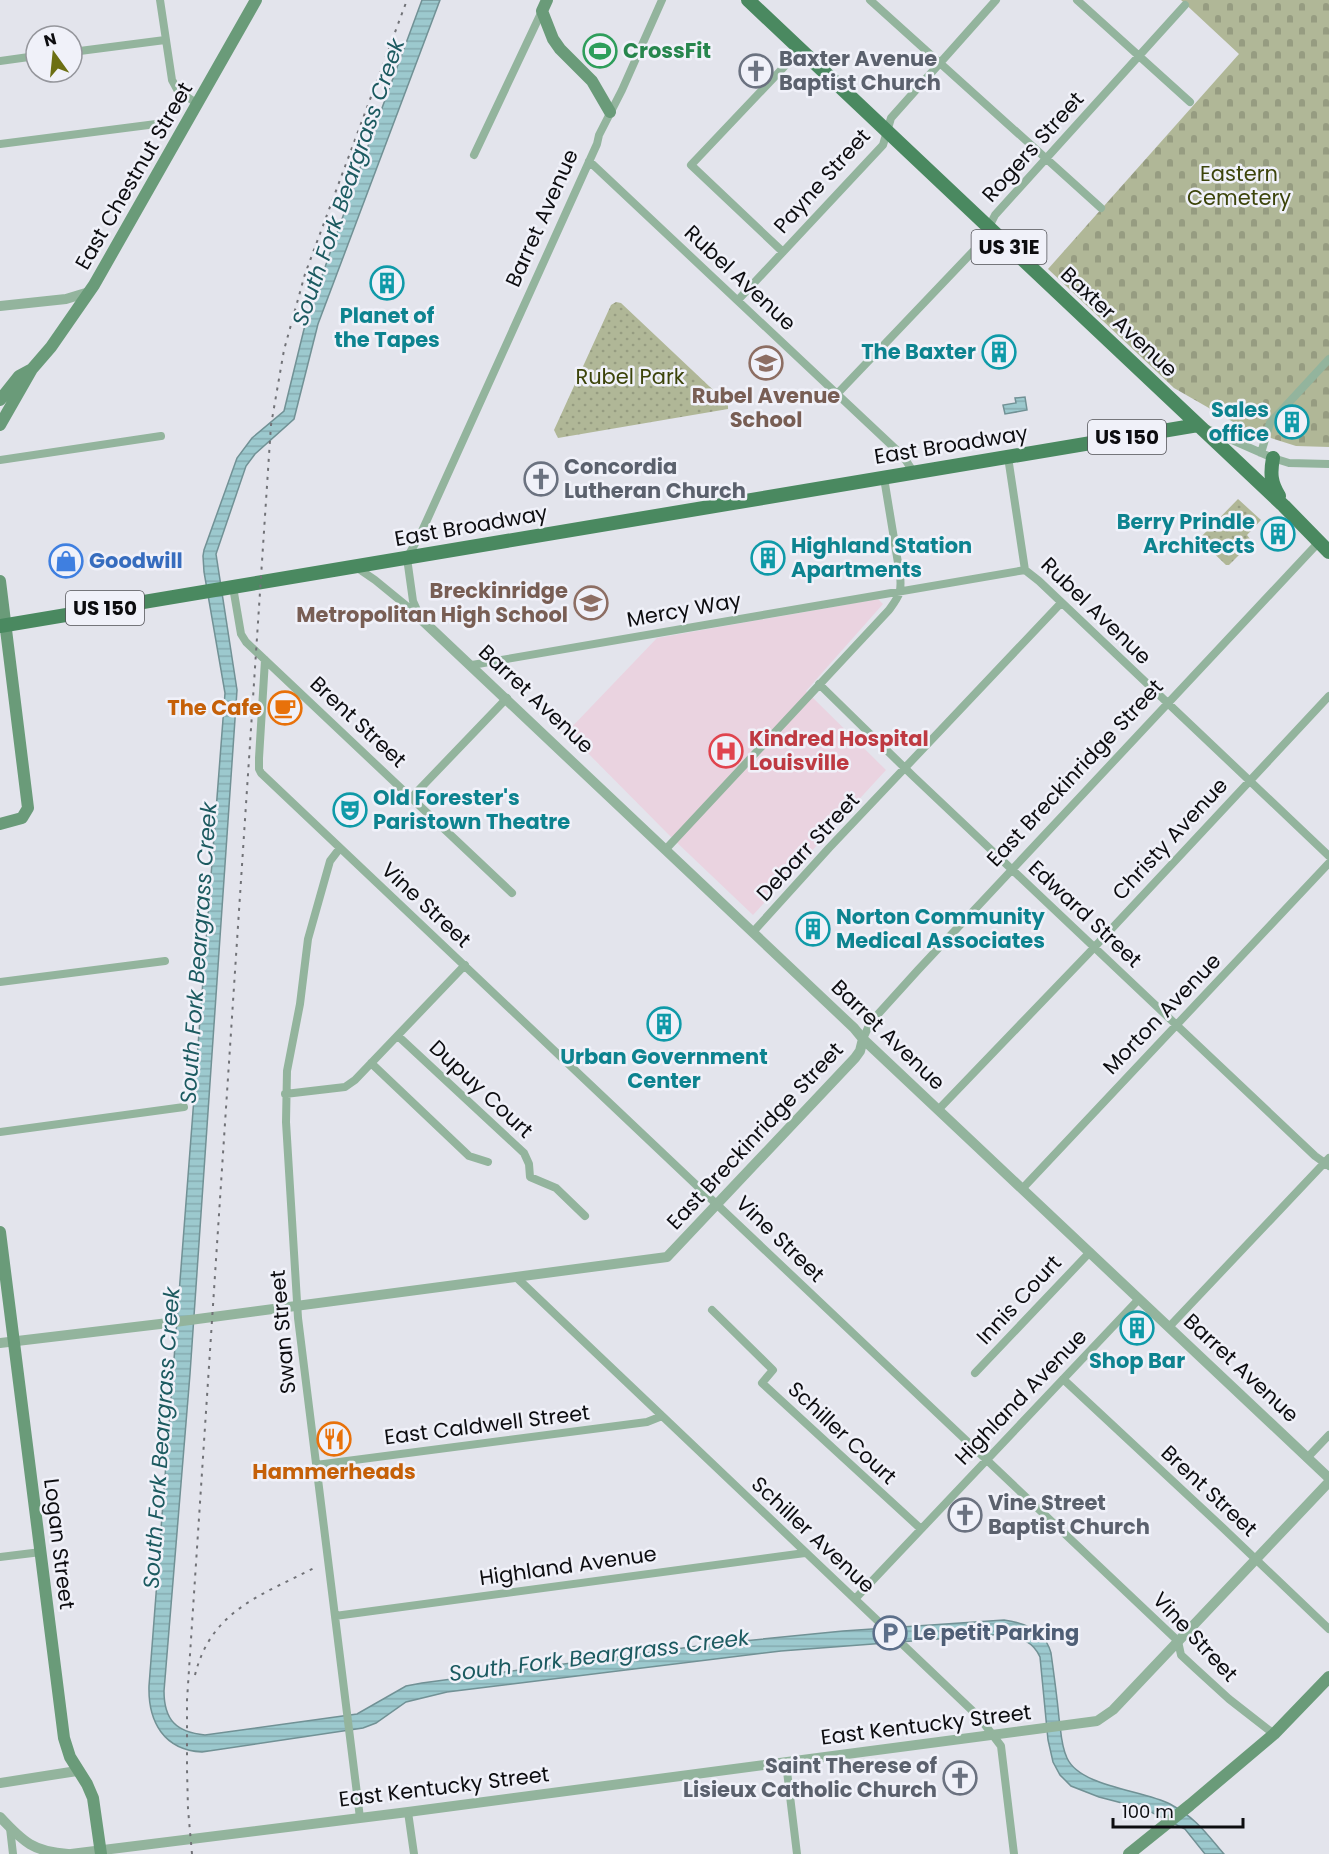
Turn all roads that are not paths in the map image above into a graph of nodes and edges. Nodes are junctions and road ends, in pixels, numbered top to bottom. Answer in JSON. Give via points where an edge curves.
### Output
{"nodes":[{"id":1,"x":160,"y":0,"type":"edge"},
{"id":2,"x":256,"y":0,"type":"edge"},
{"id":3,"x":662,"y":0,"type":"edge"},
{"id":4,"x":748,"y":0,"type":"edge"},
{"id":5,"x":870,"y":0,"type":"edge"},
{"id":6,"x":996,"y":0,"type":"edge"},
{"id":7,"x":1077,"y":0,"type":"edge"},
{"id":8,"x":1185,"y":5,"type":"dead end"},
{"id":9,"x":544,"y":6,"type":"edge"},
{"id":10,"x":165,"y":40,"type":"junction"},
{"id":11,"x":84,"y":50,"type":"edge"},
{"id":12,"x":800,"y":50,"type":"junction"},
{"id":13,"x":1139,"y":56,"type":"junction"},
{"id":14,"x":24,"y":58,"type":"edge"},
{"id":15,"x":0,"y":61,"type":"edge"},
{"id":16,"x":939,"y":63,"type":"junction"},
{"id":17,"x":1190,"y":102,"type":"dead end"},
{"id":18,"x":198,"y":104,"type":"junction"},
{"id":19,"x":610,"y":112,"type":"junction"},
{"id":20,"x":164,"y":123,"type":"dead end"},
{"id":21,"x":887,"y":132,"type":"junction"},
{"id":22,"x":0,"y":144,"type":"edge"},
{"id":23,"x":474,"y":155,"type":"dead end"},
{"id":24,"x":1046,"y":159,"type":"junction"},
{"id":25,"x":589,"y":161,"type":"junction"},
{"id":26,"x":1101,"y":208,"type":"dead end"},
{"id":27,"x":989,"y":228,"type":"junction"},
{"id":28,"x":783,"y":252,"type":"junction"},
{"id":29,"x":88,"y":292,"type":"junction"},
{"id":30,"x":738,"y":300,"type":"junction"},
{"id":31,"x":0,"y":306,"type":"edge"},
{"id":32,"x":1329,"y":359,"type":"edge"},
{"id":33,"x":32,"y":369,"type":"junction"},
{"id":34,"x":837,"y":394,"type":"junction"},
{"id":35,"x":0,"y":400,"type":"edge"},
{"id":36,"x":0,"y":425,"type":"edge"},
{"id":37,"x":1198,"y":425,"type":"junction"},
{"id":38,"x":161,"y":436,"type":"dead end"},
{"id":39,"x":1267,"y":456,"type":"junction"},
{"id":40,"x":1008,"y":457,"type":"junction"},
{"id":41,"x":0,"y":460,"type":"edge"},
{"id":42,"x":1329,"y":464,"type":"edge"},
{"id":43,"x":914,"y":473,"type":"junction"},
{"id":44,"x":884,"y":478,"type":"junction"},
{"id":45,"x":1284,"y":506,"type":"junction"},
{"id":46,"x":1324,"y":547,"type":"edge"},
{"id":47,"x":407,"y":558,"type":"junction"},
{"id":48,"x":356,"y":567,"type":"junction"},
{"id":49,"x":1025,"y":570,"type":"junction"},
{"id":50,"x":0,"y":581,"type":"edge"},
{"id":51,"x":228,"y":588,"type":"junction"},
{"id":52,"x":902,"y":590,"type":"junction"},
{"id":53,"x":1061,"y":603,"type":"junction"},
{"id":54,"x":421,"y":618,"type":"junction"},
{"id":55,"x":3,"y":625,"type":"edge"},
{"id":56,"x":265,"y":660,"type":"junction"},
{"id":57,"x":472,"y":665,"type":"junction"},
{"id":58,"x":819,"y":684,"type":"junction"},
{"id":59,"x":1329,"y":696,"type":"edge"},
{"id":60,"x":507,"y":698,"type":"junction"},
{"id":61,"x":1167,"y":704,"type":"junction"},
{"id":62,"x":905,"y":768,"type":"junction"},
{"id":63,"x":1250,"y":781,"type":"junction"},
{"id":64,"x":411,"y":798,"type":"junction"},
{"id":65,"x":0,"y":824,"type":"edge"},
{"id":66,"x":340,"y":848,"type":"junction"},
{"id":67,"x":666,"y":849,"type":"junction"},
{"id":68,"x":1329,"y":856,"type":"edge"},
{"id":69,"x":1329,"y":863,"type":"edge"},
{"id":70,"x":1012,"y":870,"type":"junction"},
{"id":71,"x":512,"y":893,"type":"dead end"},
{"id":72,"x":753,"y":932,"type":"junction"},
{"id":73,"x":1094,"y":947,"type":"junction"},
{"id":74,"x":165,"y":961,"type":"dead end"},
{"id":75,"x":465,"y":965,"type":"junction"},
{"id":76,"x":0,"y":982,"type":"edge"},
{"id":77,"x":1176,"y":1025,"type":"junction"},
{"id":78,"x":398,"y":1036,"type":"junction"},
{"id":79,"x":863,"y":1039,"type":"junction"},
{"id":80,"x":371,"y":1063,"type":"junction"},
{"id":81,"x":285,"y":1094,"type":"junction"},
{"id":82,"x":184,"y":1107,"type":"dead end"},
{"id":83,"x":938,"y":1110,"type":"junction"},
{"id":84,"x":0,"y":1132,"type":"edge"},
{"id":85,"x":488,"y":1162,"type":"dead end"},
{"id":86,"x":1327,"y":1162,"type":"edge"},
{"id":87,"x":1022,"y":1189,"type":"junction"},
{"id":88,"x":718,"y":1204,"type":"junction"},
{"id":89,"x":585,"y":1216,"type":"dead end"},
{"id":90,"x":0,"y":1232,"type":"edge"},
{"id":91,"x":1090,"y":1252,"type":"junction"},
{"id":92,"x":517,"y":1278,"type":"junction"},
{"id":93,"x":1139,"y":1299,"type":"junction"},
{"id":94,"x":297,"y":1306,"type":"junction"},
{"id":95,"x":712,"y":1310,"type":"dead end"},
{"id":96,"x":1169,"y":1328,"type":"junction"},
{"id":97,"x":14,"y":1341,"type":"junction"},
{"id":98,"x":0,"y":1343,"type":"edge"},
{"id":99,"x":975,"y":1373,"type":"dead end"},
{"id":100,"x":1063,"y":1379,"type":"junction"},
{"id":101,"x":662,"y":1416,"type":"junction"},
{"id":102,"x":1329,"y":1435,"type":"edge"},
{"id":103,"x":1307,"y":1458,"type":"junction"},
{"id":104,"x":986,"y":1460,"type":"junction"},
{"id":105,"x":316,"y":1465,"type":"junction"},
{"id":106,"x":1329,"y":1480,"type":"edge"},
{"id":107,"x":921,"y":1529,"type":"junction"},
{"id":108,"x":41,"y":1552,"type":"junction"},
{"id":109,"x":805,"y":1553,"type":"junction"},
{"id":110,"x":0,"y":1557,"type":"edge"},
{"id":111,"x":1255,"y":1560,"type":"junction"},
{"id":112,"x":855,"y":1599,"type":"junction"},
{"id":113,"x":335,"y":1616,"type":"junction"},
{"id":114,"x":1329,"y":1629,"type":"edge"},
{"id":115,"x":1178,"y":1641,"type":"junction"},
{"id":116,"x":1329,"y":1677,"type":"edge"},
{"id":117,"x":1274,"y":1734,"type":"junction"},
{"id":118,"x":993,"y":1735,"type":"junction"},
{"id":119,"x":786,"y":1763,"type":"junction"},
{"id":120,"x":77,"y":1771,"type":"junction"},
{"id":121,"x":0,"y":1783,"type":"edge"},
{"id":122,"x":408,"y":1812,"type":"junction"},
{"id":123,"x":0,"y":1818,"type":"edge"},
{"id":124,"x":360,"y":1818,"type":"junction"},
{"id":125,"x":10,"y":1828,"type":"junction"},
{"id":126,"x":100,"y":1852,"type":"edge"},
{"id":127,"x":13,"y":1854,"type":"edge"},
{"id":128,"x":70,"y":1854,"type":"edge"},
{"id":129,"x":414,"y":1854,"type":"edge"},
{"id":130,"x":797,"y":1854,"type":"edge"},
{"id":131,"x":1014,"y":1854,"type":"edge"},
{"id":132,"x":1129,"y":1854,"type":"edge"}],
"edges":[{"from":1,"to":10,"type":"street"},
{"from":2,"to":18,"type":"main road","name":"East Chestnut Street"},
{"from":3,"to":19,"type":"street","name":"Barret Avenue"},
{"from":4,"to":12,"type":"main road","name":"Baxter Avenue","number":"US 31E"},
{"from":5,"to":16,"type":"street"},
{"from":6,"to":16,"type":"street","name":"Payne Street"},
{"from":7,"to":13,"type":"street"},
{"from":8,"to":13,"type":"street","name":"Rogers Street"},
{"from":9,"to":19,"type":"main road","via":[[553,39],[592,81]]},
{"from":9,"to":23,"type":"street"},
{"from":10,"to":11,"type":"street"},
{"from":10,"to":18,"type":"street","via":[[174,87]]},
{"from":12,"to":21,"type":"main road","name":"Baxter Avenue","number":"US 31E"},
{"from":12,"to":28,"type":"street","via":[[691,165]]},
{"from":13,"to":17,"type":"street"},
{"from":13,"to":24,"type":"street","name":"Rogers Street"},
{"from":14,"to":15,"type":"street"},
{"from":16,"to":21,"type":"street","name":"Payne Street","via":[[891,118]]},
{"from":16,"to":24,"type":"street"},
{"from":18,"to":29,"type":"main road","name":"East Chestnut Street"},
{"from":19,"to":25,"type":"street","name":"Barret Avenue"},
{"from":20,"to":22,"type":"street"},
{"from":21,"to":27,"type":"main road","name":"Baxter Avenue","number":"US 31E"},
{"from":21,"to":28,"type":"street","name":"Payne Street","via":[[883,146]]},
{"from":24,"to":26,"type":"street"},
{"from":24,"to":27,"type":"street","name":"Rogers Street","via":[[995,215]]},
{"from":25,"to":30,"type":"street","name":"Rubel Avenue"},
{"from":25,"to":47,"type":"street","name":"Barret Avenue"},
{"from":27,"to":34,"type":"street","name":"Rogers Street","via":[[981,243]]},
{"from":27,"to":37,"type":"main road","name":"Baxter Avenue","number":"US 31E"},
{"from":28,"to":30,"type":"street","name":"Payne Street"},
{"from":29,"to":31,"type":"street","name":"East Chestnut Street","via":[[66,299]]},
{"from":29,"to":33,"type":"main road"},
{"from":30,"to":34,"type":"street","name":"Rubel Avenue"},
{"from":32,"to":39,"type":"street","via":[[1270,423]]},
{"from":33,"to":35,"type":"main road","via":[[19,376]]},
{"from":33,"to":36,"type":"main road"},
{"from":34,"to":43,"type":"street","name":"Rubel Avenue","via":[[903,456]]},
{"from":37,"to":39,"type":"street"},
{"from":37,"to":40,"type":"main road","name":"East Broadway","number":"US 150"},
{"from":37,"to":45,"type":"main road","name":"Baxter Avenue","number":"US 31E"},
{"from":38,"to":41,"type":"street"},
{"from":39,"to":42,"type":"street","via":[[1288,463]]},
{"from":39,"to":45,"type":"main road","via":[[1272,485]]},
{"from":40,"to":43,"type":"main road","name":"East Broadway","number":"US 150"},
{"from":40,"to":49,"type":"street","name":"Rubel Avenue"},
{"from":43,"to":44,"type":"main road","name":"East Broadway","number":"US 150"},
{"from":44,"to":47,"type":"main road","name":"East Broadway","number":"US 150"},
{"from":44,"to":52,"type":"street"},
{"from":45,"to":46,"type":"main road","name":"Baxter Avenue","number":"US 31E"},
{"from":46,"to":61,"type":"street","name":"East Breckinridge Street"},
{"from":47,"to":48,"type":"main road","name":"East Broadway","number":"US 150"},
{"from":47,"to":54,"type":"street","name":"Barret Avenue","via":[[413,600]]},
{"from":48,"to":51,"type":"main road","name":"East Broadway","number":"US 150"},
{"from":48,"to":54,"type":"street","name":"Barret Avenue"},
{"from":49,"to":52,"type":"street","name":"Mercy Way"},
{"from":49,"to":53,"type":"street","name":"Rubel Avenue"},
{"from":50,"to":55,"type":"main road"},
{"from":51,"to":55,"type":"main road","name":"East Broadway","number":"US 150"},
{"from":51,"to":56,"type":"street","name":"Brent Street","via":[[241,634]]},
{"from":52,"to":57,"type":"street","name":"Mercy Way"},
{"from":52,"to":58,"type":"street","via":[[889,610]]},
{"from":53,"to":61,"type":"street","name":"Rubel Avenue"},
{"from":53,"to":62,"type":"street","name":"Debarr Street"},
{"from":54,"to":57,"type":"street","name":"Barret Avenue"},
{"from":55,"to":65,"type":"main road","via":[[28,808],[22,818]]},
{"from":56,"to":64,"type":"street","name":"Brent Street"},
{"from":56,"to":66,"type":"street","name":"Vine Street","via":[[259,769]]},
{"from":57,"to":60,"type":"street","name":"Barret Avenue"},
{"from":58,"to":62,"type":"street","name":"Edward Street"},
{"from":58,"to":67,"type":"street"},
{"from":59,"to":63,"type":"street","name":"Christy Avenue"},
{"from":60,"to":64,"type":"street"},
{"from":60,"to":67,"type":"street","name":"Barret Avenue"},
{"from":61,"to":63,"type":"street","name":"Rubel Avenue"},
{"from":61,"to":70,"type":"street","name":"East Breckinridge Street"},
{"from":62,"to":70,"type":"street","name":"Edward Street"},
{"from":62,"to":72,"type":"street","name":"Debarr Street"},
{"from":63,"to":68,"type":"street","name":"Rubel Avenue"},
{"from":63,"to":73,"type":"street","name":"Christy Avenue"},
{"from":64,"to":71,"type":"street","name":"Brent Street"},
{"from":66,"to":75,"type":"street","name":"Vine Street"},
{"from":66,"to":81,"type":"street","name":"Swan Street","via":[[330,861],[309,939]]},
{"from":67,"to":72,"type":"street","name":"Barret Avenue"},
{"from":69,"to":77,"type":"street","name":"Morton Avenue"},
{"from":70,"to":73,"type":"street","name":"Edward Street"},
{"from":70,"to":79,"type":"street","name":"East Breckinridge Street","via":[[870,1023]]},
{"from":72,"to":79,"type":"street","name":"Barret Avenue"},
{"from":73,"to":77,"type":"street","name":"Edward Street"},
{"from":73,"to":83,"type":"street","name":"Christy Avenue"},
{"from":74,"to":76,"type":"street"},
{"from":75,"to":78,"type":"street"},
{"from":75,"to":88,"type":"street","name":"Vine Street"},
{"from":77,"to":86,"type":"street","name":"Edward Street","via":[[1311,1153]]},
{"from":77,"to":87,"type":"street","name":"Morton Avenue"},
{"from":78,"to":80,"type":"street"},
{"from":78,"to":89,"type":"street","name":"Dupuy Court","via":[[524,1153],[530,1177],[556,1188]]},
{"from":79,"to":83,"type":"street","name":"Barret Avenue"},
{"from":79,"to":88,"type":"street","name":"East Breckinridge Street","via":[[855,1058]]},
{"from":80,"to":81,"type":"street","via":[[345,1087]]},
{"from":80,"to":85,"type":"street","via":[[469,1156]]},
{"from":81,"to":94,"type":"street","name":"Swan Street"},
{"from":82,"to":84,"type":"street"},
{"from":83,"to":87,"type":"street","name":"Barret Avenue"},
{"from":86,"to":96,"type":"street"},
{"from":87,"to":91,"type":"street","name":"Barret Avenue"},
{"from":88,"to":92,"type":"street","name":"East Breckinridge Street","via":[[667,1257]]},
{"from":88,"to":104,"type":"street","name":"Vine Street"},
{"from":90,"to":97,"type":"main road","name":"Logan Street"},
{"from":91,"to":93,"type":"street","name":"Barret Avenue"},
{"from":91,"to":99,"type":"street","name":"Innis Court"},
{"from":92,"to":94,"type":"street","name":"East Breckinridge Street"},
{"from":92,"to":101,"type":"street","name":"Schiller Avenue"},
{"from":93,"to":96,"type":"street","name":"Barret Avenue"},
{"from":93,"to":100,"type":"street","name":"Highland Avenue"},
{"from":94,"to":97,"type":"street","name":"East Breckinridge Street"},
{"from":94,"to":105,"type":"street","name":"Swan Street"},
{"from":95,"to":107,"type":"street","name":"Schiller Court","via":[[773,1371],[762,1383]]},
{"from":96,"to":103,"type":"street","name":"Barret Avenue"},
{"from":97,"to":98,"type":"street","name":"East Breckinridge Street"},
{"from":97,"to":108,"type":"main road","name":"Logan Street"},
{"from":100,"to":104,"type":"street","name":"Highland Avenue"},
{"from":100,"to":111,"type":"street","name":"Brent Street"},
{"from":101,"to":105,"type":"street","name":"East Caldwell Street","via":[[647,1422]]},
{"from":101,"to":109,"type":"street","name":"Schiller Avenue"},
{"from":102,"to":103,"type":"street"},
{"from":103,"to":106,"type":"street","name":"Barret Avenue"},
{"from":104,"to":107,"type":"street","name":"Highland Avenue"},
{"from":104,"to":115,"type":"street","name":"Vine Street"},
{"from":105,"to":113,"type":"street","name":"Swan Street"},
{"from":106,"to":111,"type":"street","name":"East Kentucky Street"},
{"from":107,"to":112,"type":"street","name":"Highland Avenue"},
{"from":108,"to":110,"type":"street"},
{"from":108,"to":120,"type":"main road","name":"Logan Street","via":[[64,1738]]},
{"from":109,"to":112,"type":"street","name":"Schiller Avenue"},
{"from":109,"to":113,"type":"street","name":"Highland Avenue"},
{"from":111,"to":114,"type":"street","name":"Brent Street"},
{"from":111,"to":115,"type":"street","name":"East Kentucky Street"},
{"from":112,"to":118,"type":"street","name":"Schiller Avenue"},
{"from":113,"to":124,"type":"street","name":"Swan Street"},
{"from":115,"to":117,"type":"street","name":"Vine Street","via":[[1181,1655]]},
{"from":115,"to":118,"type":"street","name":"East Kentucky Street","via":[[1107,1715],[1096,1721]]},
{"from":116,"to":117,"type":"main road"},
{"from":117,"to":132,"type":"main road"},
{"from":118,"to":119,"type":"street","name":"East Kentucky Street"},
{"from":118,"to":131,"type":"street","name":"Schiller Avenue","via":[[1001,1746]]},
{"from":119,"to":122,"type":"street","name":"East Kentucky Street"},
{"from":119,"to":130,"type":"street"},
{"from":120,"to":121,"type":"street"},
{"from":120,"to":126,"type":"main road","name":"Logan Street","via":[[93,1798]]},
{"from":122,"to":124,"type":"street","name":"East Kentucky Street"},
{"from":122,"to":129,"type":"street"},
{"from":123,"to":125,"type":"street","name":"East Kentucky Street"},
{"from":124,"to":126,"type":"street","name":"East Kentucky Street"},
{"from":125,"to":127,"type":"street"},
{"from":125,"to":128,"type":"street","name":"East Kentucky Street","via":[[30,1845],[49,1853]]},
{"from":126,"to":128,"type":"street","name":"East Kentucky Street"}]}
